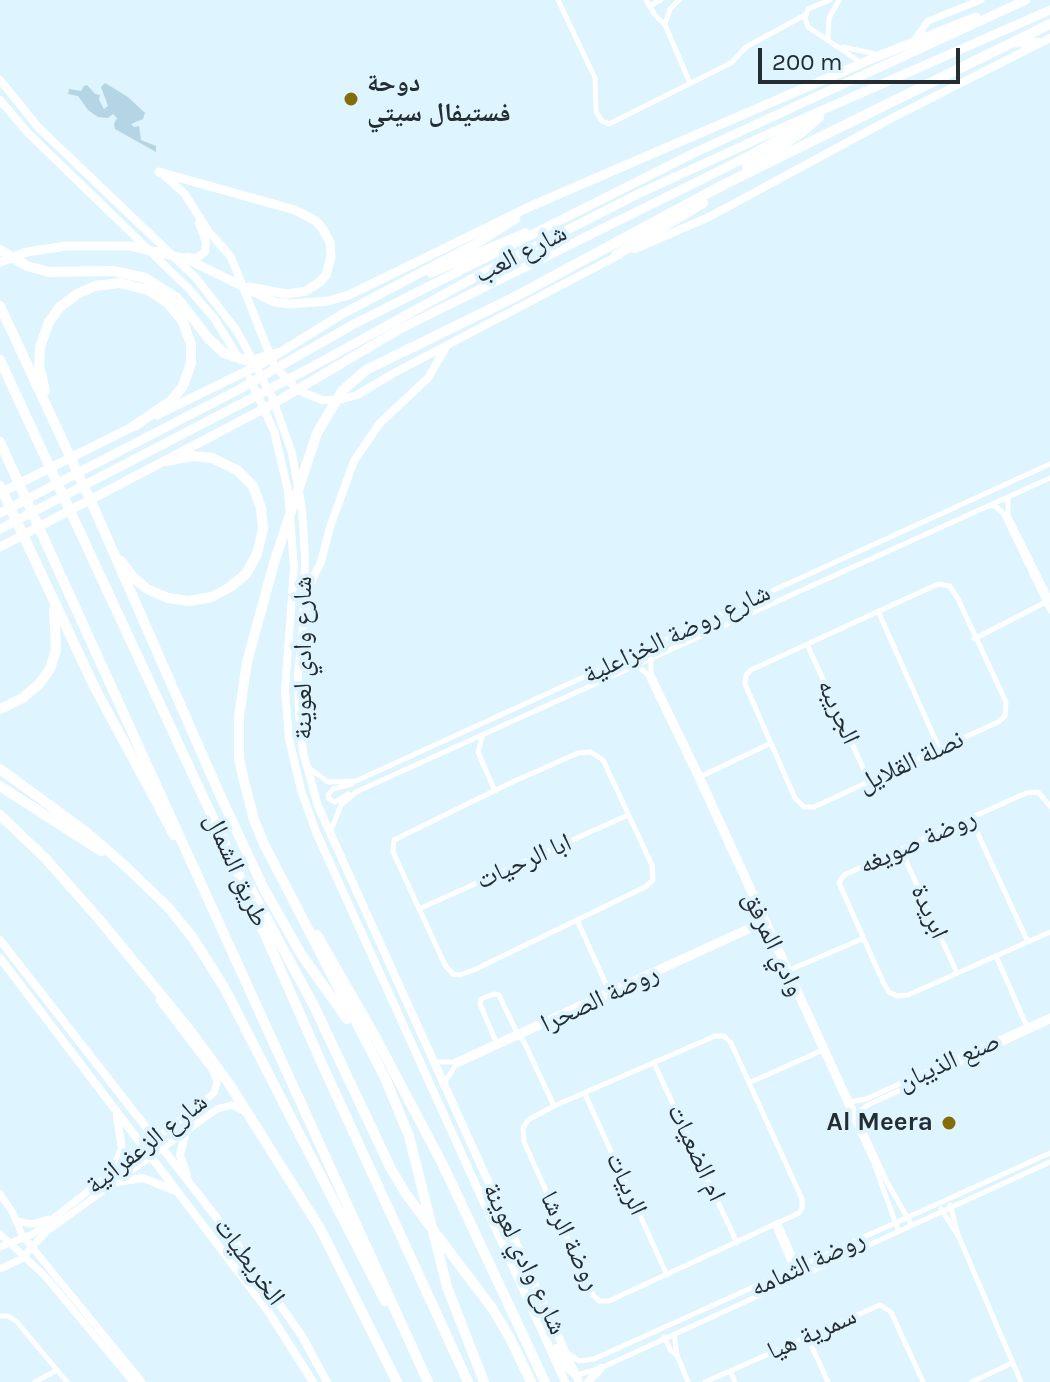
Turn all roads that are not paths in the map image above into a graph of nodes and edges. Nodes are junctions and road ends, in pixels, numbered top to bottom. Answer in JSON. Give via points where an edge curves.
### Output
{"nodes":[{"id":1,"x":558,"y":0,"type":"edge"},
{"id":2,"x":661,"y":0,"type":"edge"},
{"id":3,"x":679,"y":0,"type":"edge"},
{"id":4,"x":830,"y":0,"type":"edge"},
{"id":5,"x":839,"y":0,"type":"edge"},
{"id":6,"x":981,"y":0,"type":"edge"},
{"id":7,"x":1023,"y":0,"type":"edge"},
{"id":8,"x":648,"y":3,"type":"edge"},
{"id":9,"x":1050,"y":10,"type":"edge"},
{"id":10,"x":805,"y":15,"type":"junction"},
{"id":11,"x":1050,"y":24,"type":"edge"},
{"id":12,"x":665,"y":25,"type":"junction"},
{"id":13,"x":1050,"y":38,"type":"edge"},
{"id":14,"x":828,"y":39,"type":"junction"},
{"id":15,"x":914,"y":41,"type":"junction"},
{"id":16,"x":1012,"y":42,"type":"junction"},
{"id":17,"x":1038,"y":43,"type":"junction"},
{"id":18,"x":841,"y":47,"type":"junction"},
{"id":19,"x":881,"y":55,"type":"junction"},
{"id":20,"x":863,"y":64,"type":"junction"},
{"id":21,"x":0,"y":80,"type":"edge"},
{"id":22,"x":690,"y":83,"type":"junction"},
{"id":23,"x":0,"y":100,"type":"edge"},
{"id":24,"x":838,"y":103,"type":"junction"},
{"id":25,"x":819,"y":117,"type":"junction"},
{"id":26,"x":159,"y":172,"type":"joint"},
{"id":27,"x":746,"y":174,"type":"junction"},
{"id":28,"x":723,"y":185,"type":"junction"},
{"id":29,"x":529,"y":207,"type":"junction"},
{"id":30,"x":195,"y":211,"type":"junction"},
{"id":31,"x":558,"y":223,"type":"junction"},
{"id":32,"x":0,"y":250,"type":"edge"},
{"id":33,"x":168,"y":250,"type":"junction"},
{"id":34,"x":616,"y":255,"type":"junction"},
{"id":35,"x":0,"y":262,"type":"edge"},
{"id":36,"x":413,"y":276,"type":"junction"},
{"id":37,"x":275,"y":298,"type":"junction"},
{"id":38,"x":0,"y":306,"type":"edge"},
{"id":39,"x":446,"y":347,"type":"junction"},
{"id":40,"x":278,"y":353,"type":"junction"},
{"id":41,"x":0,"y":360,"type":"edge"},
{"id":42,"x":53,"y":420,"type":"junction"},
{"id":43,"x":134,"y":426,"type":"junction"},
{"id":44,"x":0,"y":442,"type":"edge"},
{"id":45,"x":166,"y":461,"type":"junction"},
{"id":46,"x":1050,"y":464,"type":"edge"},
{"id":47,"x":1050,"y":478,"type":"edge"},
{"id":48,"x":0,"y":486,"type":"edge"},
{"id":49,"x":0,"y":493,"type":"edge"},
{"id":50,"x":1008,"y":497,"type":"junction"},
{"id":51,"x":989,"y":506,"type":"junction"},
{"id":52,"x":0,"y":513,"type":"edge"},
{"id":53,"x":3,"y":528,"type":"edge"},
{"id":54,"x":0,"y":547,"type":"edge"},
{"id":55,"x":112,"y":547,"type":"junction"},
{"id":56,"x":51,"y":597,"type":"junction"},
{"id":57,"x":1049,"y":600,"type":"edge"},
{"id":58,"x":878,"y":611,"type":"junction"},
{"id":59,"x":1050,"y":611,"type":"edge"},
{"id":60,"x":303,"y":626,"type":"junction"},
{"id":61,"x":974,"y":639,"type":"junction"},
{"id":62,"x":807,"y":644,"type":"junction"},
{"id":63,"x":652,"y":659,"type":"junction"},
{"id":64,"x":636,"y":666,"type":"junction"},
{"id":65,"x":0,"y":709,"type":"edge"},
{"id":66,"x":483,"y":735,"type":"junction"},
{"id":67,"x":771,"y":743,"type":"junction"},
{"id":68,"x":460,"y":746,"type":"junction"},
{"id":69,"x":939,"y":748,"type":"junction"},
{"id":70,"x":479,"y":756,"type":"junction"},
{"id":71,"x":306,"y":764,"type":"junction"},
{"id":72,"x":0,"y":769,"type":"edge"},
{"id":73,"x":699,"y":777,"type":"junction"},
{"id":74,"x":356,"y":781,"type":"junction"},
{"id":75,"x":869,"y":781,"type":"junction"},
{"id":76,"x":0,"y":786,"type":"edge"},
{"id":77,"x":362,"y":789,"type":"junction"},
{"id":78,"x":495,"y":791,"type":"junction"},
{"id":79,"x":1050,"y":806,"type":"edge"},
{"id":80,"x":0,"y":815,"type":"edge"},
{"id":81,"x":628,"y":815,"type":"junction"},
{"id":82,"x":971,"y":819,"type":"junction"},
{"id":83,"x":330,"y":835,"type":"junction"},
{"id":84,"x":901,"y":850,"type":"junction"},
{"id":85,"x":190,"y":858,"type":"junction"},
{"id":86,"x":232,"y":861,"type":"junction"},
{"id":87,"x":123,"y":864,"type":"junction"},
{"id":88,"x":293,"y":896,"type":"junction"},
{"id":89,"x":419,"y":909,"type":"junction"},
{"id":90,"x":577,"y":920,"type":"junction"},
{"id":91,"x":765,"y":921,"type":"junction"},
{"id":92,"x":1050,"y":932,"type":"edge"},
{"id":93,"x":862,"y":938,"type":"junction"},
{"id":94,"x":0,"y":940,"type":"edge"},
{"id":95,"x":1028,"y":942,"type":"junction"},
{"id":96,"x":996,"y":956,"type":"junction"},
{"id":97,"x":0,"y":958,"type":"edge"},
{"id":98,"x":788,"y":971,"type":"junction"},
{"id":99,"x":143,"y":972,"type":"junction"},
{"id":100,"x":958,"y":974,"type":"junction"},
{"id":101,"x":610,"y":992,"type":"junction"},
{"id":102,"x":1050,"y":1019,"type":"edge"},
{"id":103,"x":1028,"y":1029,"type":"junction"},
{"id":104,"x":518,"y":1034,"type":"junction"},
{"id":105,"x":496,"y":1042,"type":"junction"},
{"id":106,"x":824,"y":1049,"type":"junction"},
{"id":107,"x":433,"y":1060,"type":"junction"},
{"id":108,"x":654,"y":1063,"type":"junction"},
{"id":109,"x":385,"y":1078,"type":"junction"},
{"id":110,"x":751,"y":1082,"type":"junction"},
{"id":111,"x":445,"y":1087,"type":"junction"},
{"id":112,"x":585,"y":1094,"type":"junction"},
{"id":113,"x":848,"y":1102,"type":"junction"},
{"id":114,"x":554,"y":1106,"type":"junction"},
{"id":115,"x":116,"y":1113,"type":"junction"},
{"id":116,"x":854,"y":1116,"type":"junction"},
{"id":117,"x":252,"y":1118,"type":"junction"},
{"id":118,"x":186,"y":1131,"type":"junction"},
{"id":119,"x":155,"y":1139,"type":"junction"},
{"id":120,"x":143,"y":1148,"type":"junction"},
{"id":121,"x":162,"y":1149,"type":"junction"},
{"id":122,"x":1050,"y":1153,"type":"edge"},
{"id":123,"x":150,"y":1158,"type":"junction"},
{"id":124,"x":1050,"y":1162,"type":"edge"},
{"id":125,"x":113,"y":1170,"type":"junction"},
{"id":126,"x":117,"y":1182,"type":"junction"},
{"id":127,"x":175,"y":1190,"type":"junction"},
{"id":128,"x":197,"y":1193,"type":"junction"},
{"id":129,"x":0,"y":1194,"type":"edge"},
{"id":130,"x":949,"y":1204,"type":"junction"},
{"id":131,"x":940,"y":1208,"type":"junction"},
{"id":132,"x":54,"y":1217,"type":"junction"},
{"id":133,"x":16,"y":1221,"type":"junction"},
{"id":134,"x":909,"y":1221,"type":"junction"},
{"id":135,"x":776,"y":1223,"type":"junction"},
{"id":136,"x":898,"y":1227,"type":"junction"},
{"id":137,"x":0,"y":1234,"type":"edge"},
{"id":138,"x":958,"y":1235,"type":"junction"},
{"id":139,"x":25,"y":1238,"type":"junction"},
{"id":140,"x":737,"y":1243,"type":"junction"},
{"id":141,"x":4,"y":1245,"type":"edge"},
{"id":142,"x":33,"y":1246,"type":"junction"},
{"id":143,"x":24,"y":1256,"type":"junction"},
{"id":144,"x":510,"y":1259,"type":"junction"},
{"id":145,"x":0,"y":1269,"type":"edge"},
{"id":146,"x":797,"y":1272,"type":"junction"},
{"id":147,"x":667,"y":1275,"type":"junction"},
{"id":148,"x":0,"y":1316,"type":"edge"},
{"id":149,"x":672,"y":1326,"type":"junction"},
{"id":150,"x":661,"y":1331,"type":"junction"},
{"id":151,"x":675,"y":1334,"type":"junction"},
{"id":152,"x":807,"y":1336,"type":"junction"},
{"id":153,"x":665,"y":1339,"type":"junction"},
{"id":154,"x":566,"y":1350,"type":"junction"},
{"id":155,"x":677,"y":1355,"type":"junction"},
{"id":156,"x":1012,"y":1363,"type":"junction"},
{"id":157,"x":601,"y":1368,"type":"junction"},
{"id":158,"x":57,"y":1370,"type":"junction"},
{"id":159,"x":730,"y":1371,"type":"junction"},
{"id":160,"x":426,"y":1377,"type":"edge"},
{"id":161,"x":578,"y":1378,"type":"edge"},
{"id":162,"x":35,"y":1382,"type":"edge"},
{"id":163,"x":67,"y":1382,"type":"edge"},
{"id":164,"x":133,"y":1382,"type":"edge"},
{"id":165,"x":142,"y":1382,"type":"edge"},
{"id":166,"x":313,"y":1382,"type":"edge"},
{"id":167,"x":327,"y":1382,"type":"edge"},
{"id":168,"x":397,"y":1382,"type":"edge"},
{"id":169,"x":468,"y":1382,"type":"edge"},
{"id":170,"x":484,"y":1382,"type":"edge"},
{"id":171,"x":531,"y":1382,"type":"edge"},
{"id":172,"x":545,"y":1382,"type":"edge"},
{"id":173,"x":565,"y":1382,"type":"edge"},
{"id":174,"x":588,"y":1382,"type":"edge"},
{"id":175,"x":688,"y":1382,"type":"edge"},
{"id":176,"x":705,"y":1382,"type":"edge"},
{"id":177,"x":735,"y":1382,"type":"edge"},
{"id":178,"x":828,"y":1382,"type":"edge"},
{"id":179,"x":923,"y":1382,"type":"edge"},
{"id":180,"x":972,"y":1382,"type":"edge"},
{"id":181,"x":1021,"y":1382,"type":"edge"}],
"edges":[{"from":1,"to":22,"type":"street","via":[[595,78],[596,112],[602,121],[617,122]]},
{"from":2,"to":8,"type":"street"},
{"from":3,"to":12,"type":"street"},
{"from":4,"to":10,"type":"street","via":[[810,6]]},
{"from":5,"to":14,"type":"street","via":[[829,18]]},
{"from":6,"to":15,"type":"street","via":[[928,21]]},
{"from":7,"to":15,"type":"main road"},
{"from":7,"to":31,"type":"main road","name":"شارع العب","via":[[710,145]]},
{"from":8,"to":12,"type":"street"},
{"from":9,"to":24,"type":"main road","name":"شارع العب"},
{"from":10,"to":14,"type":"street","via":[[808,27]]},
{"from":10,"to":22,"type":"street"},
{"from":11,"to":16,"type":"highway"},
{"from":12,"to":22,"type":"street"},
{"from":13,"to":17,"type":"main road"},
{"from":14,"to":18,"type":"street"},
{"from":15,"to":19,"type":"main road"},
{"from":16,"to":17,"type":"highway"},
{"from":16,"to":27,"type":"highway"},
{"from":17,"to":34,"type":"main road","via":[[709,217]]},
{"from":18,"to":19,"type":"street"},
{"from":18,"to":20,"type":"street"},
{"from":19,"to":20,"type":"main road"},
{"from":20,"to":29,"type":"main road"},
{"from":21,"to":33,"type":"main road","name":"شارع وادي لعوينة","via":[[38,127]]},
{"from":23,"to":144,"type":"main road","name":"شارع وادي لعوينة","via":[[201,302],[237,354],[267,413],[282,462],[292,531],[294,584],[285,691],[301,790]]},
{"from":24,"to":25,"type":"main road"},
{"from":24,"to":53,"type":"main road","name":"شارع العب","via":[[594,216]]},
{"from":25,"to":28,"type":"highway"},
{"from":25,"to":45,"type":"main road","via":[[400,329]]},
{"from":26,"to":30,"type":"main road","via":[[184,193]]},
{"from":26,"to":37,"type":"main road","via":[[295,210],[316,221],[327,235],[331,266],[306,291]]},
{"from":27,"to":28,"type":"highway"},
{"from":27,"to":34,"type":"highway"},
{"from":28,"to":88,"type":"highway","via":[[379,364],[356,378],[333,403],[314,441],[242,690],[239,758],[254,820]]},
{"from":29,"to":36,"type":"main road","via":[[506,226]]},
{"from":29,"to":37,"type":"main road","via":[[349,295],[308,304]]},
{"from":30,"to":33,"type":"main road","via":[[205,252],[193,258]]},
{"from":30,"to":39,"type":"main road","via":[[238,269],[274,365],[306,395],[329,401],[349,398]]},
{"from":31,"to":36,"type":"main road"},
{"from":31,"to":52,"type":"main road","name":"شارع العب","via":[[393,304]]},
{"from":32,"to":40,"type":"highway","via":[[49,272],[114,271],[145,278],[177,298],[224,353],[245,360]]},
{"from":33,"to":60,"type":"main road","name":"شارع وادي لعوينة","via":[[237,331],[286,433],[304,532]]},
{"from":34,"to":39,"type":"main road"},
{"from":35,"to":37,"type":"main road","via":[[66,246],[130,246],[187,259]]},
{"from":36,"to":40,"type":"main road"},
{"from":38,"to":42,"type":"highway"},
{"from":39,"to":60,"type":"main road","via":[[428,378],[380,423],[354,461],[312,580]]},
{"from":40,"to":43,"type":"main road"},
{"from":41,"to":86,"type":"highway","name":"طريق الشمال"},
{"from":42,"to":43,"type":"highway","via":[[39,364],[45,329],[77,294],[120,283],[148,290],[168,303],[191,344],[191,363],[178,394]]},
{"from":42,"to":55,"type":"highway"},
{"from":43,"to":49,"type":"main road"},
{"from":44,"to":85,"type":"highway","name":"طريق الشمال"},
{"from":45,"to":54,"type":"main road"},
{"from":45,"to":55,"type":"highway","via":[[212,458],[237,470],[253,486],[263,529],[252,564],[221,593],[178,600],[138,582]]},
{"from":46,"to":74,"type":"street","name":"شارع روضة الخزاعلية"},
{"from":47,"to":50,"type":"street","name":"شارع روضة الخزاعلية"},
{"from":48,"to":56,"type":"highway"},
{"from":50,"to":51,"type":"street","name":"شارع روضة الخزاعلية"},
{"from":50,"to":57,"type":"street","via":[[1008,515]]},
{"from":51,"to":57,"type":"street","via":[[1003,513]]},
{"from":51,"to":63,"type":"street","name":"شارع روضة الخزاعلية"},
{"from":55,"to":109,"type":"highway","via":[[263,887],[301,954]]},
{"from":56,"to":65,"type":"highway","via":[[56,639],[50,669],[23,698]]},
{"from":56,"to":85,"type":"highway","via":[[161,814]]},
{"from":57,"to":59,"type":"street"},
{"from":57,"to":61,"type":"street"},
{"from":58,"to":61,"type":"street","name":"نصلة القلايل","via":[[938,584],[947,585]]},
{"from":58,"to":62,"type":"street","name":"نصلة القلايل"},
{"from":58,"to":69,"type":"street"},
{"from":60,"to":71,"type":"main road","name":"شارع وادي لعوينة","via":[[298,695]]},
{"from":61,"to":69,"type":"street","name":"نصلة القلايل","via":[[1006,702],[1006,714]]},
{"from":62,"to":67,"type":"street","name":"نصلة القلايل","via":[[751,670],[745,678]]},
{"from":62,"to":75,"type":"street","name":"الجريبه"},
{"from":63,"to":64,"type":"street","name":"شارع روضة الخزاعلية"},
{"from":63,"to":73,"type":"street","name":"وادي المرفق","via":[[651,673]]},
{"from":64,"to":66,"type":"street","name":"شارع روضة الخزاعلية"},
{"from":64,"to":73,"type":"street","name":"وادي المرفق","via":[[647,674]]},
{"from":66,"to":68,"type":"street","name":"شارع روضة الخزاعلية"},
{"from":66,"to":70,"type":"street"},
{"from":67,"to":73,"type":"street"},
{"from":67,"to":75,"type":"street","name":"نصلة القلايل","via":[[804,807]]},
{"from":68,"to":70,"type":"street"},
{"from":68,"to":77,"type":"street","name":"شارع روضة الخزاعلية"},
{"from":69,"to":75,"type":"street","name":"نصلة القلايل"},
{"from":70,"to":78,"type":"street"},
{"from":71,"to":74,"type":"street","via":[[328,782]]},
{"from":71,"to":83,"type":"main road","name":"شارع وادي لعوينة"},
{"from":72,"to":87,"type":"highway"},
{"from":73,"to":91,"type":"street","name":"وادي المرفق"},
{"from":74,"to":77,"type":"street","name":"شارع روضة الخزاعلية","via":[[330,791],[329,799],[335,802]]},
{"from":76,"to":87,"type":"highway"},
{"from":77,"to":83,"type":"street","name":"شارع روضة الخزاعلية","via":[[341,805]]},
{"from":78,"to":81,"type":"street","via":[[591,752],[603,760]]},
{"from":78,"to":89,"type":"street","via":[[394,840],[393,852]]},
{"from":79,"to":82,"type":"street","name":"روضة صويغه","via":[[1042,795],[1031,792]]},
{"from":80,"to":99,"type":"highway","via":[[63,877]]},
{"from":81,"to":89,"type":"street","name":"ابا الرحيات"},
{"from":81,"to":90,"type":"street","via":[[652,865],[653,880]]},
{"from":82,"to":84,"type":"street","name":"روضة صويغه"},
{"from":82,"to":95,"type":"street"},
{"from":83,"to":107,"type":"main road","name":"شارع وادي لعوينة"},
{"from":84,"to":93,"type":"street","name":"روضة صويغه","via":[[840,880]]},
{"from":84,"to":100,"type":"street","name":"ابريدة"},
{"from":85,"to":160,"type":"highway","name":"طريق الشمال"},
{"from":86,"to":169,"type":"highway","name":"طريق الشمال"},
{"from":86,"to":171,"type":"highway","via":[[268,918],[391,1169],[504,1328]]},
{"from":87,"to":160,"type":"highway","via":[[168,907],[216,974]]},
{"from":88,"to":109,"type":"highway"},
{"from":88,"to":172,"type":"highway","via":[[428,1137]]},
{"from":89,"to":90,"type":"street","via":[[455,975]]},
{"from":90,"to":101,"type":"street"},
{"from":91,"to":98,"type":"street","name":"وادي المرفق"},
{"from":91,"to":101,"type":"street","name":"روضة الصحرا"},
{"from":92,"to":95,"type":"street","name":"روضة صويغه"},
{"from":93,"to":98,"type":"street"},
{"from":93,"to":100,"type":"street","name":"روضة صويغه","via":[[886,988],[897,996]]},
{"from":94,"to":119,"type":"main road","name":"الخريطيات"},
{"from":95,"to":96,"type":"street","name":"روضة صويغه"},
{"from":96,"to":100,"type":"street","name":"روضة صويغه"},
{"from":96,"to":103,"type":"street"},
{"from":97,"to":115,"type":"main road","name":"الخريطيات"},
{"from":98,"to":106,"type":"street","name":"وادي المرفق"},
{"from":99,"to":117,"type":"highway"},
{"from":99,"to":119,"type":"street","name":"شارع الزعفرانية","via":[[217,1082],[209,1099]]},
{"from":101,"to":104,"type":"street","name":"روضة الصحرا"},
{"from":102,"to":103,"type":"street","name":"صنع الذيبان"},
{"from":103,"to":113,"type":"street","name":"صنع الذيبان"},
{"from":103,"to":116,"type":"street","name":"صنع الذيبان"},
{"from":104,"to":105,"type":"street","name":"روضة الصحرا"},
{"from":104,"to":105,"type":"street","via":[[494,994],[480,1004]]},
{"from":104,"to":111,"type":"street","name":"روضة الصحرا","via":[[455,1066]]},
{"from":104,"to":114,"type":"street"},
{"from":105,"to":107,"type":"street","name":"روضة الصحرا","via":[[453,1062]]},
{"from":106,"to":110,"type":"street"},
{"from":106,"to":113,"type":"street","name":"وادي المرفق"},
{"from":107,"to":111,"type":"main road","name":"شارع وادي لعوينة"},
{"from":108,"to":110,"type":"street","name":"روضة الرشا","via":[[724,1036]]},
{"from":108,"to":112,"type":"street","name":"روضة الرشا"},
{"from":108,"to":140,"type":"street","name":"ام الضعيات"},
{"from":109,"to":170,"type":"highway","via":[[409,1136],[447,1287]]},
{"from":110,"to":135,"type":"street","name":"روضة الرشا","via":[[803,1202],[799,1213]]},
{"from":111,"to":154,"type":"main road","name":"شارع وادي لعوينة"},
{"from":112,"to":114,"type":"street","name":"روضة الرشا"},
{"from":112,"to":147,"type":"street","name":"الربيات"},
{"from":113,"to":116,"type":"street","name":"وادي المرفق"},
{"from":114,"to":147,"type":"street","name":"روضة الرشا","via":[[528,1120],[522,1136],[593,1295],[609,1301]]},
{"from":115,"to":120,"type":"main road","name":"الخريطيات"},
{"from":115,"to":125,"type":"main road","via":[[122,1149]]},
{"from":116,"to":134,"type":"street","name":"وادي المرفق"},
{"from":116,"to":136,"type":"street","name":"وادي المرفق"},
{"from":117,"to":118,"type":"street","name":"شارع الزعفرانية","via":[[240,1107],[224,1105]]},
{"from":117,"to":168,"type":"highway","via":[[321,1230]]},
{"from":118,"to":121,"type":"street","name":"شارع الزعفرانية"},
{"from":118,"to":128,"type":"main road","via":[[180,1160]]},
{"from":119,"to":120,"type":"street","name":"شارع الزعفرانية"},
{"from":119,"to":121,"type":"main road","name":"الخريطيات"},
{"from":120,"to":123,"type":"main road","name":"الخريطيات"},
{"from":120,"to":125,"type":"street","name":"شارع الزعفرانية"},
{"from":121,"to":123,"type":"street","name":"شارع الزعفرانية"},
{"from":121,"to":128,"type":"main road","name":"الخريطيات"},
{"from":122,"to":130,"type":"street","name":"روضة الثمامه"},
{"from":123,"to":126,"type":"street","name":"شارع الزعفرانية"},
{"from":123,"to":127,"type":"main road","name":"الخريطيات"},
{"from":124,"to":130,"type":"street","name":"روضة الثمامه"},
{"from":125,"to":132,"type":"street","name":"شارع الزعفرانية"},
{"from":126,"to":127,"type":"main road","via":[[143,1178]]},
{"from":126,"to":142,"type":"street","name":"شارع الزعفرانية"},
{"from":127,"to":166,"type":"main road","name":"الخريطيات","via":[[274,1320]]},
{"from":128,"to":167,"type":"main road","name":"الخريطيات","via":[[294,1324]]},
{"from":129,"to":133,"type":"street"},
{"from":130,"to":131,"type":"street","name":"روضة الثمامه"},
{"from":130,"to":138,"type":"street"},
{"from":131,"to":134,"type":"street","name":"روضة الثمامه"},
{"from":131,"to":138,"type":"street"},
{"from":132,"to":133,"type":"street","via":[[32,1224]]},
{"from":132,"to":139,"type":"street","name":"شارع الزعفرانية"},
{"from":133,"to":139,"type":"street"},
{"from":134,"to":136,"type":"street","name":"روضة الثمامه"},
{"from":135,"to":140,"type":"street","name":"روضة الرشا"},
{"from":135,"to":146,"type":"street"},
{"from":136,"to":146,"type":"street","name":"روضة الثمامه"},
{"from":137,"to":141,"type":"street"},
{"from":138,"to":156,"type":"street"},
{"from":139,"to":141,"type":"street","name":"شارع الزعفرانية"},
{"from":139,"to":142,"type":"street"},
{"from":140,"to":147,"type":"street","name":"روضة الرشا"},
{"from":141,"to":143,"type":"street"},
{"from":142,"to":143,"type":"street","name":"شارع الزعفرانية"},
{"from":142,"to":165,"type":"street"},
{"from":143,"to":145,"type":"street","name":"شارع الزعفرانية"},
{"from":143,"to":164,"type":"street"},
{"from":144,"to":161,"type":"main road","via":[[565,1367]]},
{"from":144,"to":173,"type":"main road","name":"شارع وادي لعوينة"},
{"from":146,"to":149,"type":"street","name":"روضة الثمامه"},
{"from":146,"to":151,"type":"street","name":"روضة الثمامه"},
{"from":148,"to":158,"type":"street","via":[[17,1322]]},
{"from":149,"to":150,"type":"street","name":"روضة الثمامه"},
{"from":149,"to":151,"type":"street"},
{"from":150,"to":153,"type":"street"},
{"from":150,"to":154,"type":"street","name":"روضة الثمامه","via":[[587,1361],[576,1360]]},
{"from":151,"to":153,"type":"street","name":"روضة الثمامه"},
{"from":151,"to":155,"type":"street"},
{"from":152,"to":159,"type":"street","name":"سمرية هيا"},
{"from":152,"to":178,"type":"street"},
{"from":152,"to":179,"type":"street","name":"سمرية هيا","via":[[883,1305]]},
{"from":153,"to":155,"type":"street"},
{"from":153,"to":157,"type":"street","name":"روضة الثمامه"},
{"from":154,"to":161,"type":"main road","name":"شارع وادي لعوينة"},
{"from":155,"to":175,"type":"street"},
{"from":156,"to":180,"type":"street"},
{"from":156,"to":181,"type":"street"},
{"from":157,"to":161,"type":"street","name":"روضة الثمامه"},
{"from":157,"to":174,"type":"main road"},
{"from":158,"to":162,"type":"street"},
{"from":158,"to":163,"type":"street"},
{"from":159,"to":176,"type":"street","name":"سمرية هيا"},
{"from":159,"to":177,"type":"street"}]}
